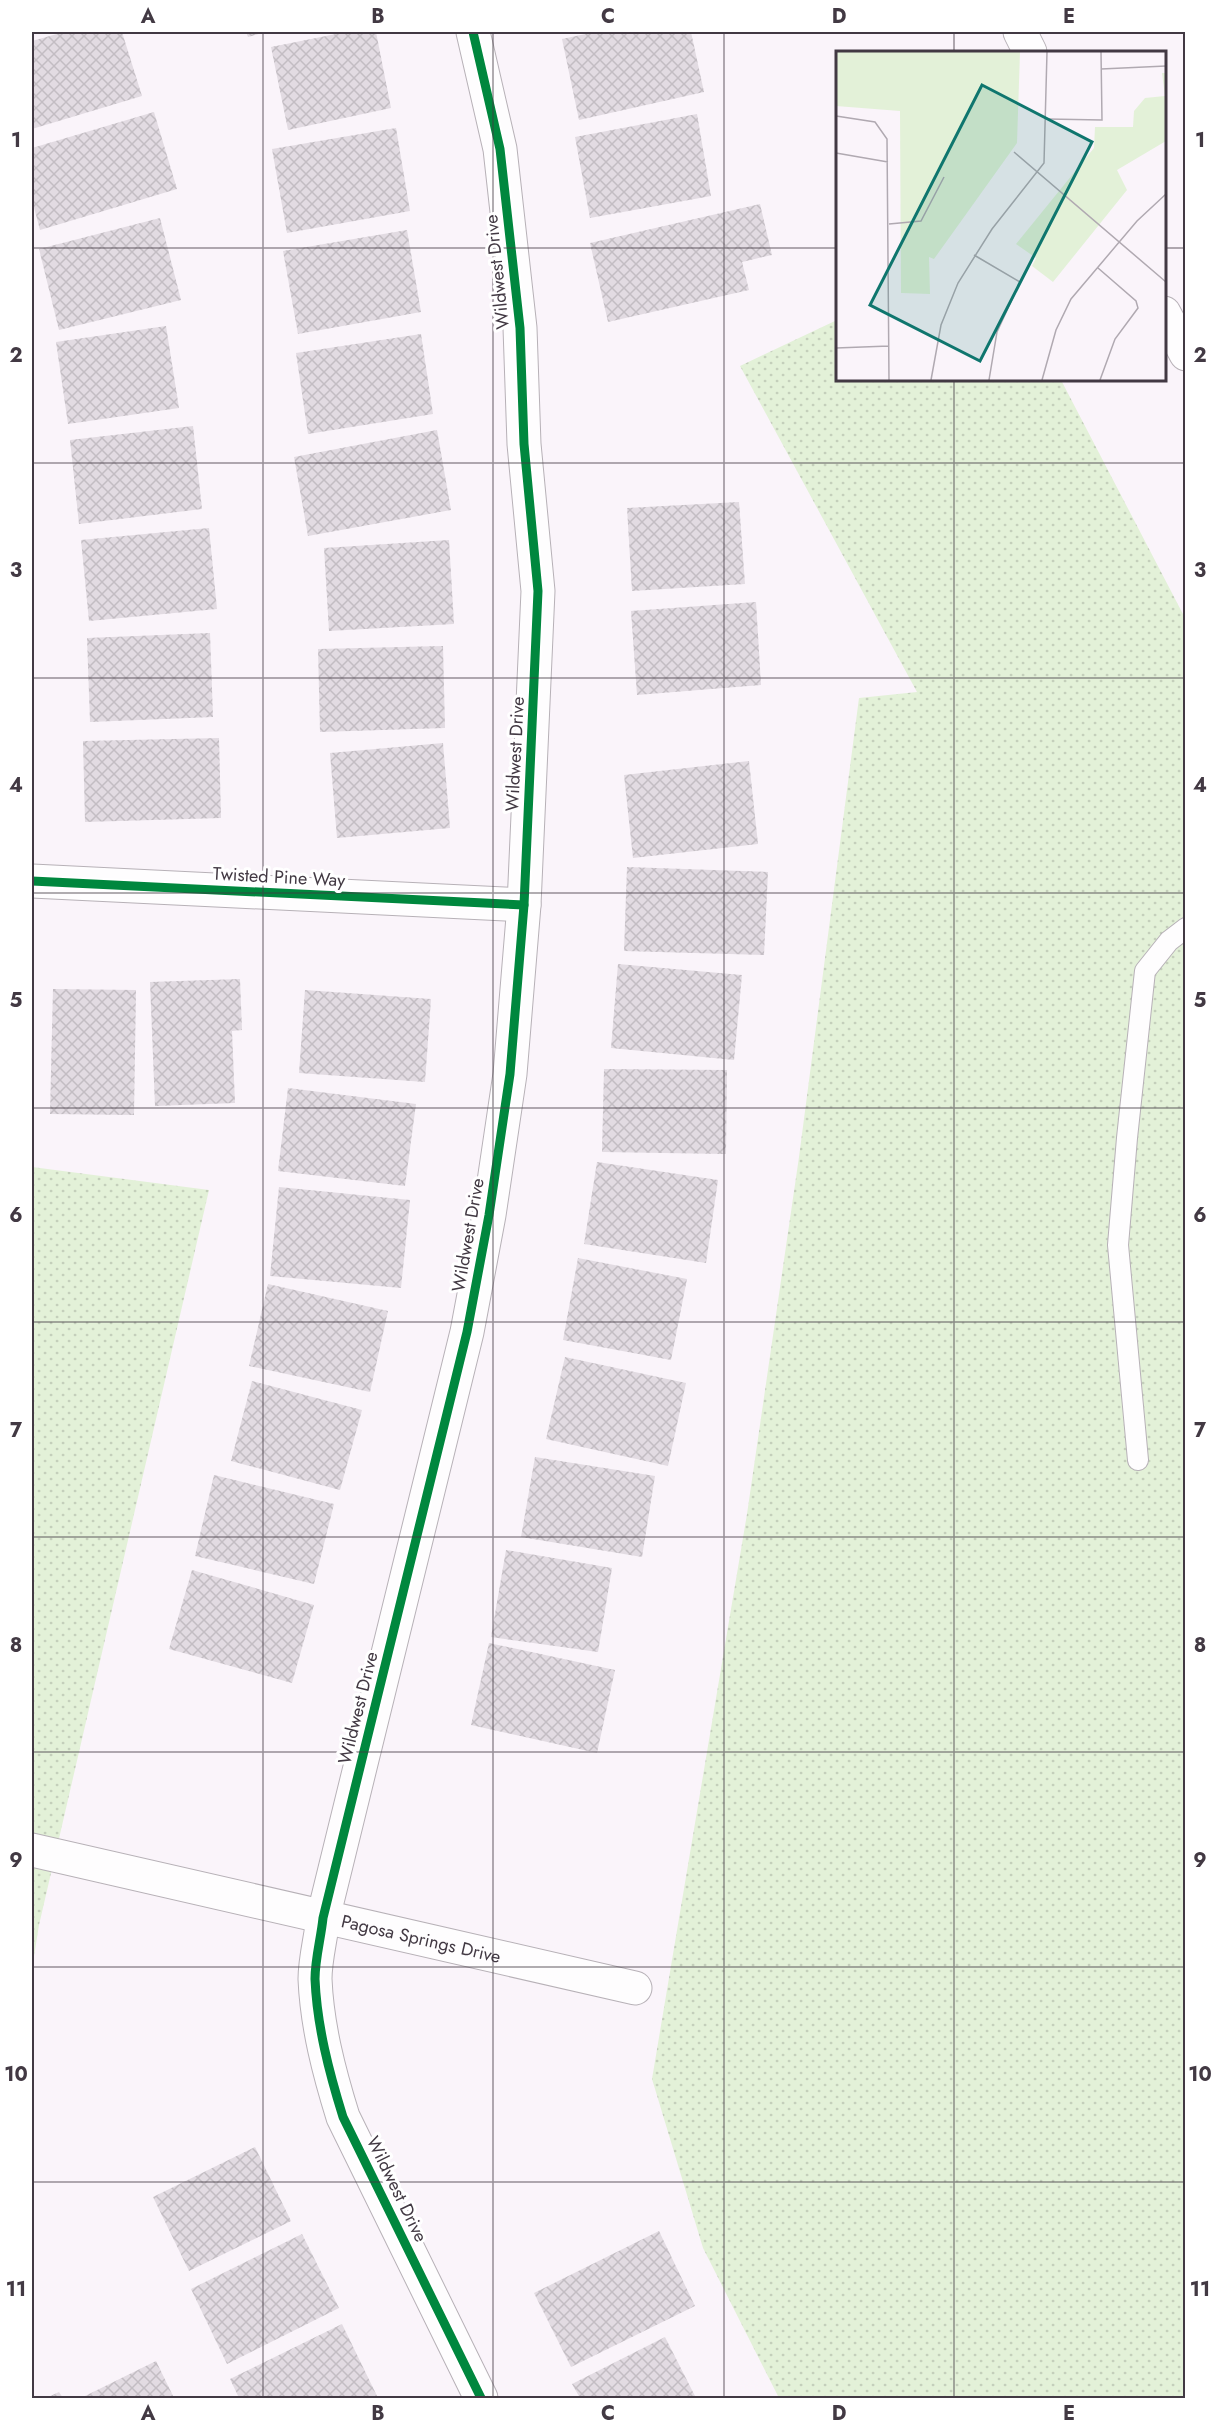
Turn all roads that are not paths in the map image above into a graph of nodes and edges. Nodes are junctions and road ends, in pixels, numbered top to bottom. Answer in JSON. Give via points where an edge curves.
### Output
{"nodes":[{"id":1,"x":473,"y":32,"type":"edge"},
{"id":2,"x":1020,"y":32,"type":"edge"},
{"id":3,"x":1030,"y":51,"type":"edge"},
{"id":4,"x":1166,"y":318,"type":"edge"},
{"id":5,"x":1185,"y":354,"type":"edge"},
{"id":6,"x":32,"y":881,"type":"edge"},
{"id":7,"x":524,"y":905,"type":"junction"},
{"id":8,"x":1185,"y":928,"type":"edge"},
{"id":9,"x":1138,"y":1460,"type":"dead end"},
{"id":10,"x":32,"y":1850,"type":"edge"},
{"id":11,"x":323,"y":1918,"type":"junction"},
{"id":12,"x":635,"y":1988,"type":"dead end"},
{"id":13,"x":481,"y":2398,"type":"edge"}],
"edges":[{"from":1,"to":7,"type":"street","name":"Wildwest Drive","via":[[501,160],[520,328],[524,444],[538,591]]},
{"from":2,"to":3,"type":"street"},
{"from":4,"to":5,"type":"street"},
{"from":6,"to":7,"type":"street","name":"Twisted Pine Way"},
{"from":7,"to":11,"type":"street","name":"Wildwest Drive","via":[[510,1074],[467,1332]]},
{"from":8,"to":9,"type":"lane","via":[[1145,971],[1126,1138],[1118,1245]]},
{"from":10,"to":11,"type":"street","name":"Pagosa Springs Drive"},
{"from":11,"to":12,"type":"street","name":"Pagosa Springs Drive"},
{"from":11,"to":13,"type":"street","name":"Wildwest Drive","via":[[316,1988],[331,2078],[343,2117]]}]}
